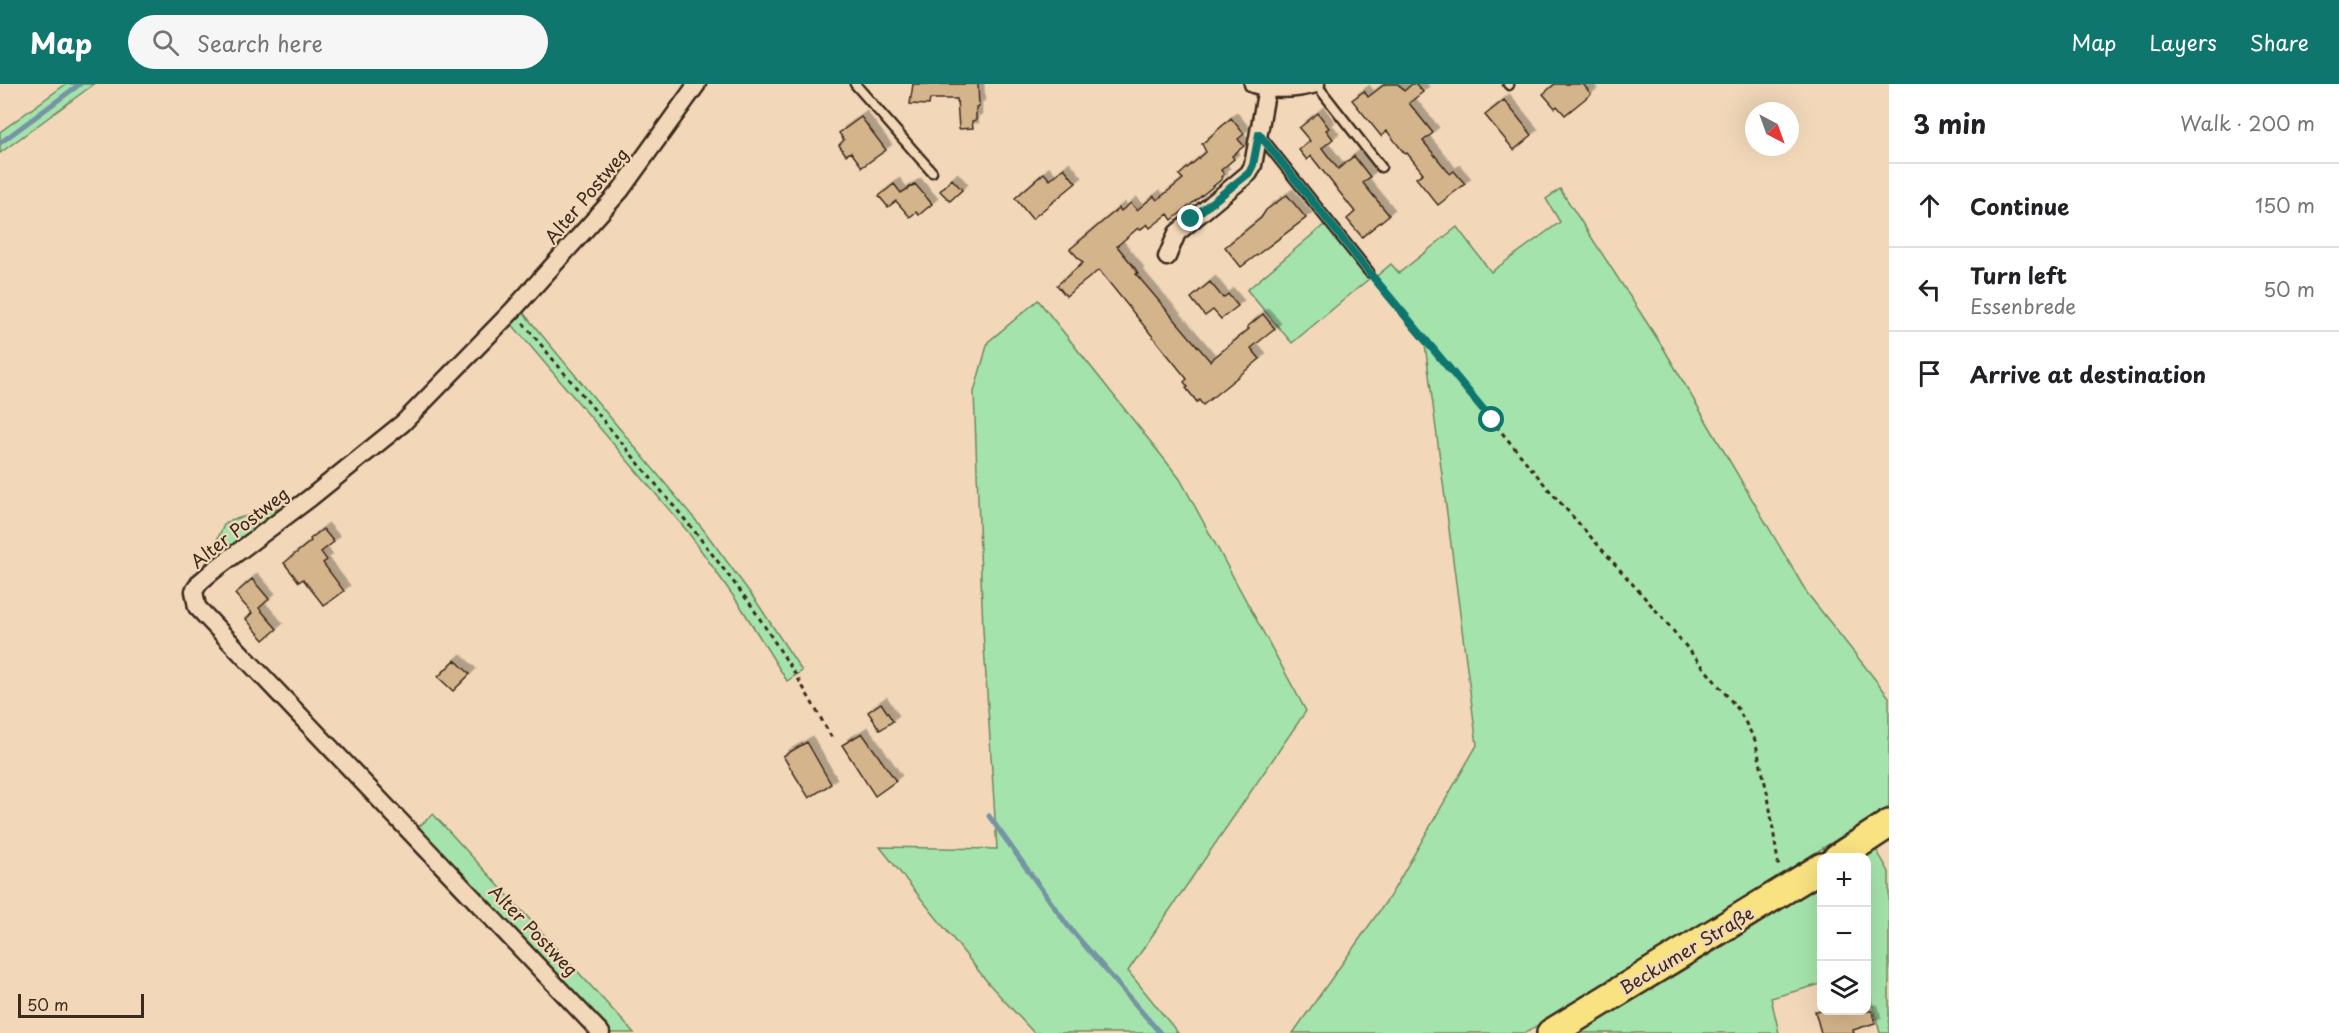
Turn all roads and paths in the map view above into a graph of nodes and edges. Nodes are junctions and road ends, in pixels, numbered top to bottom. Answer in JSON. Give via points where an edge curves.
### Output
{"nodes":[{"id":1,"x":697,"y":84,"type":"edge"},
{"id":2,"x":855,"y":84,"type":"edge"},
{"id":3,"x":1316,"y":84,"type":"edge"},
{"id":4,"x":1260,"y":86,"type":"edge"},
{"id":5,"x":1259,"y":134,"type":"junction"},
{"id":6,"x":1381,"y":167,"type":"dead end"},
{"id":7,"x":932,"y":172,"type":"dead end"},
{"id":8,"x":1167,"y":257,"type":"dead end"},
{"id":9,"x":1369,"y":272,"type":"joint"},
{"id":10,"x":513,"y":310,"type":"junction"},
{"id":11,"x":832,"y":738,"type":"dead end"},
{"id":12,"x":1889,"y":824,"type":"edge"},
{"id":13,"x":1845,"y":853,"type":"edge"},
{"id":14,"x":1817,"y":870,"type":"edge"},
{"id":15,"x":1783,"y":892,"type":"junction"},
{"id":16,"x":602,"y":1033,"type":"edge"},
{"id":17,"x":1551,"y":1033,"type":"edge"}],
"edges":[{"from":1,"to":10,"type":"street","name":"Alter Postweg","via":[[620,191]]},
{"from":2,"to":7,"type":"lane"},
{"from":3,"to":4,"type":"street","via":[[1300,88]]},
{"from":3,"to":6,"type":"lane"},
{"from":4,"to":5,"type":"street"},
{"from":5,"to":8,"type":"street","via":[[1249,173],[1178,233]]},
{"from":5,"to":9,"type":"lane"},
{"from":9,"to":15,"type":"path","via":[[1738,709],[1755,740]]},
{"from":10,"to":11,"type":"path","via":[[751,605]]},
{"from":10,"to":16,"type":"street","name":"Alter Postweg","via":[[403,423],[214,570],[194,591],[197,607]]},
{"from":12,"to":13,"type":"main road"},
{"from":14,"to":15,"type":"main road","name":"Beckumer Straße"},
{"from":15,"to":17,"type":"main road","name":"Beckumer Straße"}]}
